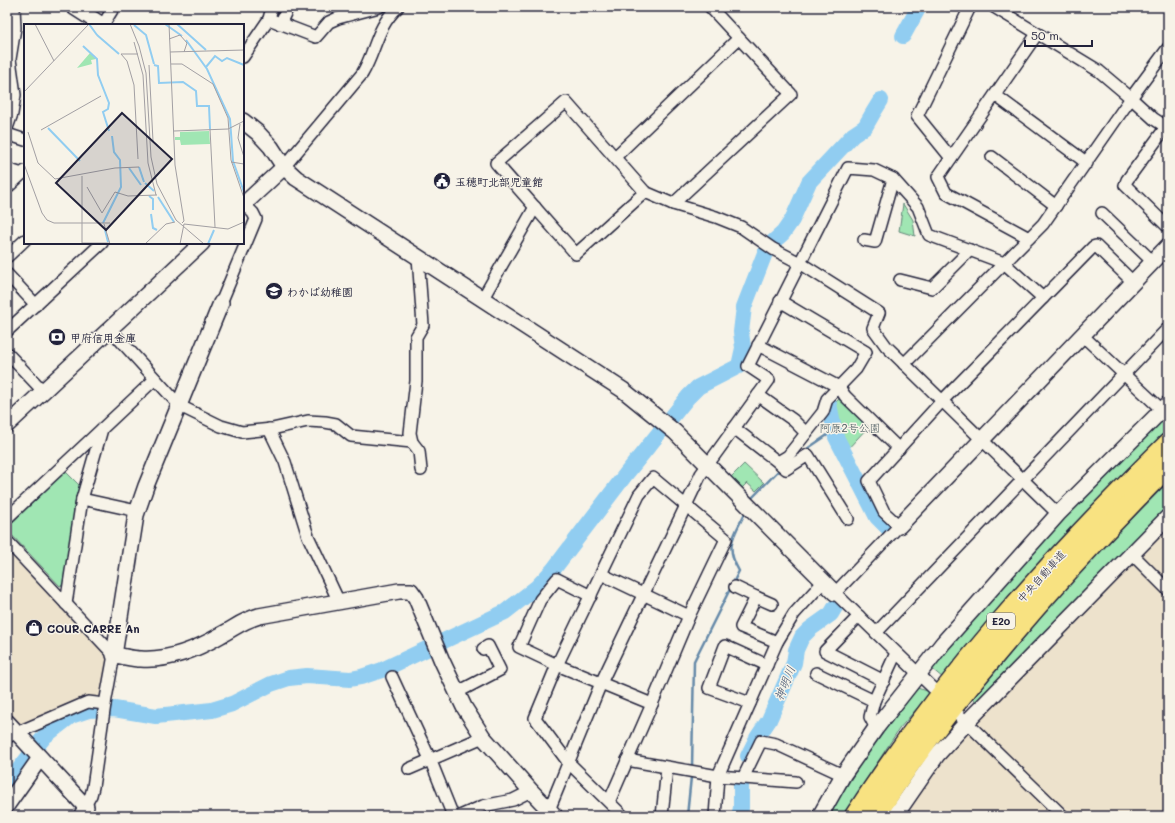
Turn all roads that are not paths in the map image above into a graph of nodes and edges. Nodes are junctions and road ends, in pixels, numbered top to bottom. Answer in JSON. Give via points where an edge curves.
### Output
{"nodes":[{"id":1,"x":14,"y":7,"type":"edge"},
{"id":2,"x":74,"y":7,"type":"edge"},
{"id":3,"x":114,"y":7,"type":"edge"},
{"id":4,"x":269,"y":7,"type":"edge"},
{"id":5,"x":288,"y":7,"type":"edge"},
{"id":6,"x":379,"y":7,"type":"edge"},
{"id":7,"x":398,"y":7,"type":"edge"},
{"id":8,"x":710,"y":7,"type":"edge"},
{"id":9,"x":970,"y":7,"type":"edge"},
{"id":10,"x":994,"y":7,"type":"edge"},
{"id":11,"x":269,"y":19,"type":"junction"},
{"id":12,"x":101,"y":24,"type":"edge"},
{"id":13,"x":104,"y":24,"type":"edge"},
{"id":14,"x":280,"y":24,"type":"junction"},
{"id":15,"x":1037,"y":34,"type":"junction"},
{"id":16,"x":739,"y":38,"type":"junction"},
{"id":17,"x":1168,"y":48,"type":"edge"},
{"id":18,"x":9,"y":52,"type":"edge"},
{"id":19,"x":244,"y":56,"type":"edge"},
{"id":20,"x":995,"y":95,"type":"junction"},
{"id":21,"x":1131,"y":98,"type":"junction"},
{"id":22,"x":244,"y":122,"type":"edge"},
{"id":23,"x":1167,"y":127,"type":"edge"},
{"id":24,"x":7,"y":128,"type":"edge"},
{"id":25,"x":7,"y":134,"type":"edge"},
{"id":26,"x":24,"y":140,"type":"edge"},
{"id":27,"x":615,"y":157,"type":"junction"},
{"id":28,"x":992,"y":157,"type":"dead end"},
{"id":29,"x":951,"y":158,"type":"junction"},
{"id":30,"x":1087,"y":162,"type":"junction"},
{"id":31,"x":284,"y":167,"type":"junction"},
{"id":32,"x":7,"y":169,"type":"edge"},
{"id":33,"x":24,"y":172,"type":"edge"},
{"id":34,"x":893,"y":179,"type":"junction"},
{"id":35,"x":7,"y":188,"type":"edge"},
{"id":36,"x":646,"y":192,"type":"junction"},
{"id":37,"x":244,"y":203,"type":"edge"},
{"id":38,"x":673,"y":204,"type":"junction"},
{"id":39,"x":244,"y":205,"type":"edge"},
{"id":40,"x":535,"y":206,"type":"junction"},
{"id":41,"x":1056,"y":206,"type":"junction"},
{"id":42,"x":1102,"y":213,"type":"dead end"},
{"id":43,"x":1168,"y":227,"type":"edge"},
{"id":44,"x":1029,"y":238,"type":"junction"},
{"id":45,"x":864,"y":240,"type":"dead end"},
{"id":46,"x":24,"y":241,"type":"edge"},
{"id":47,"x":101,"y":244,"type":"edge"},
{"id":48,"x":201,"y":244,"type":"edge"},
{"id":49,"x":1168,"y":246,"type":"edge"},
{"id":50,"x":970,"y":250,"type":"junction"},
{"id":51,"x":7,"y":256,"type":"edge"},
{"id":52,"x":418,"y":257,"type":"junction"},
{"id":53,"x":1153,"y":262,"type":"junction"},
{"id":54,"x":800,"y":263,"type":"junction"},
{"id":55,"x":1004,"y":263,"type":"junction"},
{"id":56,"x":7,"y":274,"type":"edge"},
{"id":57,"x":900,"y":280,"type":"dead end"},
{"id":58,"x":1133,"y":282,"type":"junction"},
{"id":59,"x":483,"y":298,"type":"junction"},
{"id":60,"x":1043,"y":298,"type":"junction"},
{"id":61,"x":780,"y":301,"type":"junction"},
{"id":62,"x":221,"y":303,"type":"joint"},
{"id":63,"x":36,"y":305,"type":"junction"},
{"id":64,"x":1168,"y":328,"type":"edge"},
{"id":65,"x":110,"y":329,"type":"junction"},
{"id":66,"x":7,"y":331,"type":"edge"},
{"id":67,"x":1082,"y":335,"type":"junction"},
{"id":68,"x":758,"y":345,"type":"junction"},
{"id":69,"x":7,"y":353,"type":"edge"},
{"id":70,"x":904,"y":364,"type":"junction"},
{"id":71,"x":1124,"y":374,"type":"junction"},
{"id":72,"x":155,"y":379,"type":"junction"},
{"id":73,"x":839,"y":387,"type":"junction"},
{"id":74,"x":43,"y":391,"type":"junction"},
{"id":75,"x":758,"y":395,"type":"junction"},
{"id":76,"x":942,"y":401,"type":"junction"},
{"id":77,"x":180,"y":406,"type":"junction"},
{"id":78,"x":1165,"y":407,"type":"edge"},
{"id":79,"x":7,"y":425,"type":"edge"},
{"id":80,"x":102,"y":428,"type":"junction"},
{"id":81,"x":734,"y":428,"type":"junction"},
{"id":82,"x":269,"y":429,"type":"junction"},
{"id":83,"x":806,"y":433,"type":"junction"},
{"id":84,"x":982,"y":440,"type":"junction"},
{"id":85,"x":412,"y":442,"type":"junction"},
{"id":86,"x":1168,"y":444,"type":"edge"},
{"id":87,"x":899,"y":449,"type":"junction"},
{"id":88,"x":778,"y":462,"type":"junction"},
{"id":89,"x":709,"y":465,"type":"junction"},
{"id":90,"x":1168,"y":466,"type":"edge"},
{"id":91,"x":421,"y":470,"type":"dead end"},
{"id":92,"x":1022,"y":480,"type":"junction"},
{"id":93,"x":82,"y":499,"type":"junction"},
{"id":94,"x":687,"y":506,"type":"junction"},
{"id":95,"x":137,"y":511,"type":"junction"},
{"id":96,"x":1058,"y":514,"type":"junction"},
{"id":97,"x":1168,"y":517,"type":"edge"},
{"id":98,"x":7,"y":518,"type":"edge"},
{"id":99,"x":848,"y":519,"type":"dead end"},
{"id":100,"x":899,"y":526,"type":"junction"},
{"id":101,"x":7,"y":541,"type":"edge"},
{"id":102,"x":1132,"y":554,"type":"junction"},
{"id":103,"x":601,"y":574,"type":"junction"},
{"id":104,"x":824,"y":581,"type":"junction"},
{"id":105,"x":735,"y":587,"type":"dead end"},
{"id":106,"x":1168,"y":590,"type":"edge"},
{"id":107,"x":836,"y":593,"type":"junction"},
{"id":108,"x":644,"y":594,"type":"junction"},
{"id":109,"x":591,"y":596,"type":"junction"},
{"id":110,"x":756,"y":597,"type":"junction"},
{"id":111,"x":338,"y":602,"type":"junction"},
{"id":112,"x":66,"y":604,"type":"junction"},
{"id":113,"x":772,"y":604,"type":"dead end"},
{"id":114,"x":689,"y":616,"type":"junction"},
{"id":115,"x":858,"y":616,"type":"junction"},
{"id":116,"x":876,"y":633,"type":"junction"},
{"id":117,"x":777,"y":642,"type":"junction"},
{"id":118,"x":483,"y":649,"type":"dead end"},
{"id":119,"x":896,"y":653,"type":"junction"},
{"id":120,"x":114,"y":655,"type":"junction"},
{"id":121,"x":557,"y":665,"type":"junction"},
{"id":122,"x":767,"y":665,"type":"junction"},
{"id":123,"x":816,"y":673,"type":"dead end"},
{"id":124,"x":918,"y":675,"type":"junction"},
{"id":125,"x":392,"y":677,"type":"dead end"},
{"id":126,"x":884,"y":681,"type":"junction"},
{"id":127,"x":601,"y":683,"type":"junction"},
{"id":128,"x":933,"y":688,"type":"dead end"},
{"id":129,"x":456,"y":693,"type":"junction"},
{"id":130,"x":874,"y":701,"type":"junction"},
{"id":131,"x":750,"y":703,"type":"junction"},
{"id":132,"x":105,"y":704,"type":"junction"},
{"id":133,"x":652,"y":704,"type":"junction"},
{"id":134,"x":963,"y":718,"type":"junction"},
{"id":135,"x":876,"y":728,"type":"junction"},
{"id":136,"x":10,"y":731,"type":"edge"},
{"id":137,"x":483,"y":736,"type":"junction"},
{"id":138,"x":36,"y":753,"type":"junction"},
{"id":139,"x":430,"y":759,"type":"junction"},
{"id":140,"x":627,"y":760,"type":"junction"},
{"id":141,"x":568,"y":762,"type":"junction"},
{"id":142,"x":667,"y":768,"type":"junction"},
{"id":143,"x":409,"y":769,"type":"dead end"},
{"id":144,"x":718,"y":776,"type":"junction"},
{"id":145,"x":843,"y":776,"type":"junction"},
{"id":146,"x":743,"y":778,"type":"junction"},
{"id":147,"x":796,"y":782,"type":"dead end"},
{"id":148,"x":531,"y":791,"type":"junction"},
{"id":149,"x":609,"y":802,"type":"junction"},
{"id":150,"x":7,"y":805,"type":"edge"},
{"id":151,"x":86,"y":813,"type":"edge"},
{"id":152,"x":552,"y":813,"type":"edge"},
{"id":153,"x":453,"y":816,"type":"edge"},
{"id":154,"x":460,"y":816,"type":"edge"},
{"id":155,"x":623,"y":816,"type":"edge"},
{"id":156,"x":662,"y":816,"type":"edge"},
{"id":157,"x":715,"y":816,"type":"edge"},
{"id":158,"x":820,"y":816,"type":"edge"},
{"id":159,"x":855,"y":816,"type":"edge"},
{"id":160,"x":875,"y":816,"type":"edge"},
{"id":161,"x":895,"y":816,"type":"edge"},
{"id":162,"x":1063,"y":816,"type":"edge"}],
"edges":[{"from":1,"to":18,"type":"street","via":[[15,28]]},
{"from":2,"to":12,"type":"street"},
{"from":3,"to":13,"type":"street"},
{"from":4,"to":11,"type":"street"},
{"from":5,"to":14,"type":"street"},
{"from":6,"to":14,"type":"street","via":[[329,22],[316,37]]},
{"from":7,"to":31,"type":"street","via":[[383,25],[362,74]]},
{"from":8,"to":16,"type":"street"},
{"from":9,"to":29,"type":"street","via":[[917,116]]},
{"from":10,"to":15,"type":"street"},
{"from":11,"to":14,"type":"street"},
{"from":11,"to":19,"type":"street"},
{"from":15,"to":20,"type":"street"},
{"from":15,"to":21,"type":"street","via":[[1099,71]]},
{"from":16,"to":27,"type":"street"},
{"from":16,"to":38,"type":"street","via":[[791,94]]},
{"from":17,"to":21,"type":"street"},
{"from":18,"to":24,"type":"street","via":[[14,96]]},
{"from":20,"to":29,"type":"street"},
{"from":20,"to":30,"type":"street"},
{"from":21,"to":23,"type":"street"},
{"from":21,"to":30,"type":"street"},
{"from":22,"to":31,"type":"street","via":[[271,147]]},
{"from":23,"to":43,"type":"street","via":[[1125,186]]},
{"from":25,"to":26,"type":"street"},
{"from":27,"to":36,"type":"street"},
{"from":27,"to":40,"type":"street","via":[[566,102],[496,163]]},
{"from":28,"to":41,"type":"street"},
{"from":29,"to":44,"type":"street","via":[[938,177],[946,193]]},
{"from":30,"to":41,"type":"street"},
{"from":31,"to":37,"type":"street"},
{"from":31,"to":52,"type":"street","via":[[296,178]]},
{"from":32,"to":33,"type":"street"},
{"from":33,"to":35,"type":"street"},
{"from":34,"to":45,"type":"street","via":[[876,242]]},
{"from":34,"to":50,"type":"street","via":[[918,207],[928,235]]},
{"from":34,"to":54,"type":"street","via":[[874,170],[848,168]]},
{"from":36,"to":38,"type":"street"},
{"from":36,"to":40,"type":"street","via":[[576,254]]},
{"from":38,"to":54,"type":"street","via":[[741,227],[769,247]]},
{"from":39,"to":62,"type":"street","via":[[256,219]]},
{"from":40,"to":59,"type":"street"},
{"from":41,"to":44,"type":"street"},
{"from":42,"to":53,"type":"street"},
{"from":44,"to":55,"type":"street"},
{"from":46,"to":51,"type":"street"},
{"from":47,"to":63,"type":"street"},
{"from":48,"to":65,"type":"street"},
{"from":49,"to":53,"type":"street"},
{"from":50,"to":55,"type":"street"},
{"from":50,"to":57,"type":"street","via":[[932,288]]},
{"from":52,"to":59,"type":"street"},
{"from":52,"to":85,"type":"street","via":[[423,325],[416,337],[416,381],[410,433]]},
{"from":53,"to":58,"type":"street"},
{"from":54,"to":61,"type":"street"},
{"from":54,"to":70,"type":"street","via":[[879,313],[874,328],[886,346]]},
{"from":55,"to":60,"type":"street"},
{"from":55,"to":70,"type":"street"},
{"from":56,"to":63,"type":"street"},
{"from":58,"to":60,"type":"street","via":[[1096,246]]},
{"from":58,"to":67,"type":"street"},
{"from":59,"to":89,"type":"street","via":[[623,390],[675,432]]},
{"from":60,"to":76,"type":"street"},
{"from":61,"to":68,"type":"street"},
{"from":61,"to":73,"type":"street","via":[[866,352],[856,369]]},
{"from":62,"to":77,"type":"street"},
{"from":63,"to":66,"type":"street"},
{"from":64,"to":71,"type":"street"},
{"from":65,"to":72,"type":"street"},
{"from":65,"to":74,"type":"street"},
{"from":67,"to":71,"type":"street"},
{"from":67,"to":84,"type":"street"},
{"from":68,"to":73,"type":"street"},
{"from":68,"to":75,"type":"street","via":[[748,366],[769,380]]},
{"from":69,"to":74,"type":"street"},
{"from":70,"to":76,"type":"street"},
{"from":71,"to":78,"type":"street"},
{"from":71,"to":92,"type":"street"},
{"from":72,"to":77,"type":"street"},
{"from":72,"to":80,"type":"street"},
{"from":73,"to":83,"type":"street","via":[[827,399],[822,412]]},
{"from":73,"to":87,"type":"street"},
{"from":74,"to":79,"type":"street"},
{"from":75,"to":81,"type":"street"},
{"from":75,"to":83,"type":"street","via":[[793,420]]},
{"from":76,"to":84,"type":"street"},
{"from":76,"to":87,"type":"street"},
{"from":77,"to":82,"type":"street","via":[[221,426],[242,432]]},
{"from":77,"to":95,"type":"street"},
{"from":78,"to":96,"type":"street"},
{"from":80,"to":93,"type":"street"},
{"from":80,"to":98,"type":"street"},
{"from":81,"to":88,"type":"street"},
{"from":81,"to":89,"type":"street"},
{"from":82,"to":85,"type":"street","via":[[308,421],[325,422],[336,424],[351,436]]},
{"from":82,"to":111,"type":"street","via":[[285,462],[308,536]]},
{"from":83,"to":88,"type":"street","via":[[788,456]]},
{"from":84,"to":92,"type":"street"},
{"from":84,"to":100,"type":"street"},
{"from":85,"to":91,"type":"street","via":[[418,451]]},
{"from":86,"to":159,"type":"highway","name":"中央自動車道","number":"E20","via":[[1102,510],[1010,610],[921,721]]},
{"from":87,"to":100,"type":"street","via":[[869,481],[884,512]]},
{"from":88,"to":99,"type":"street","via":[[786,469],[808,455]]},
{"from":89,"to":94,"type":"street","via":[[701,474]]},
{"from":89,"to":104,"type":"street"},
{"from":90,"to":160,"type":"highway","name":"中央自動車道","number":"E20","via":[[1064,574],[1017,628],[933,731]]},
{"from":92,"to":96,"type":"street"},
{"from":92,"to":116,"type":"street"},
{"from":93,"to":95,"type":"street"},
{"from":93,"to":112,"type":"street"},
{"from":94,"to":103,"type":"street","via":[[653,478],[639,495]]},
{"from":94,"to":108,"type":"street"},
{"from":94,"to":114,"type":"street","via":[[726,539]]},
{"from":95,"to":120,"type":"street"},
{"from":96,"to":124,"type":"street","via":[[943,643]]},
{"from":97,"to":102,"type":"street"},
{"from":100,"to":107,"type":"street"},
{"from":101,"to":112,"type":"street"},
{"from":102,"to":106,"type":"street"},
{"from":102,"to":134,"type":"street"},
{"from":103,"to":108,"type":"street"},
{"from":103,"to":109,"type":"street"},
{"from":104,"to":107,"type":"street"},
{"from":104,"to":117,"type":"street","via":[[794,614]]},
{"from":105,"to":110,"type":"street"},
{"from":107,"to":115,"type":"street"},
{"from":108,"to":114,"type":"street"},
{"from":108,"to":127,"type":"street"},
{"from":109,"to":121,"type":"street"},
{"from":109,"to":121,"type":"street","via":[[557,579],[540,600],[519,647]]},
{"from":110,"to":113,"type":"street"},
{"from":110,"to":117,"type":"street","via":[[741,627]]},
{"from":111,"to":120,"type":"street","via":[[248,619],[180,654],[142,659]]},
{"from":111,"to":129,"type":"street","via":[[411,591]]},
{"from":112,"to":120,"type":"street"},
{"from":114,"to":133,"type":"street"},
{"from":115,"to":116,"type":"street"},
{"from":115,"to":126,"type":"street","via":[[825,652]]},
{"from":116,"to":119,"type":"street"},
{"from":117,"to":122,"type":"street"},
{"from":118,"to":129,"type":"street","via":[[488,646],[500,670]]},
{"from":119,"to":124,"type":"street"},
{"from":119,"to":126,"type":"street"},
{"from":120,"to":132,"type":"street"},
{"from":121,"to":127,"type":"street"},
{"from":121,"to":141,"type":"street","via":[[535,718]]},
{"from":122,"to":131,"type":"street"},
{"from":122,"to":131,"type":"street","via":[[725,646],[709,688]]},
{"from":123,"to":130,"type":"street"},
{"from":124,"to":128,"type":"street"},
{"from":124,"to":135,"type":"street"},
{"from":125,"to":139,"type":"street"},
{"from":126,"to":130,"type":"street"},
{"from":127,"to":133,"type":"street"},
{"from":127,"to":141,"type":"street"},
{"from":129,"to":137,"type":"street"},
{"from":130,"to":135,"type":"street","via":[[870,717]]},
{"from":131,"to":144,"type":"street"},
{"from":132,"to":136,"type":"street","via":[[88,702]]},
{"from":132,"to":151,"type":"street","via":[[93,787]]},
{"from":133,"to":140,"type":"street"},
{"from":134,"to":161,"type":"street"},
{"from":134,"to":162,"type":"street"},
{"from":135,"to":145,"type":"street"},
{"from":136,"to":138,"type":"street"},
{"from":137,"to":139,"type":"street"},
{"from":137,"to":148,"type":"street"},
{"from":138,"to":150,"type":"street"},
{"from":138,"to":151,"type":"street"},
{"from":139,"to":143,"type":"street"},
{"from":139,"to":153,"type":"street"},
{"from":140,"to":142,"type":"street"},
{"from":140,"to":149,"type":"street"},
{"from":141,"to":149,"type":"street"},
{"from":141,"to":152,"type":"street"},
{"from":142,"to":144,"type":"street"},
{"from":142,"to":156,"type":"street"},
{"from":144,"to":146,"type":"street"},
{"from":144,"to":157,"type":"street"},
{"from":145,"to":146,"type":"street","via":[[776,744],[761,742]]},
{"from":145,"to":158,"type":"street"},
{"from":146,"to":147,"type":"street"},
{"from":148,"to":152,"type":"street"},
{"from":148,"to":154,"type":"street","via":[[513,800],[483,806]]},
{"from":149,"to":155,"type":"street"}]}
